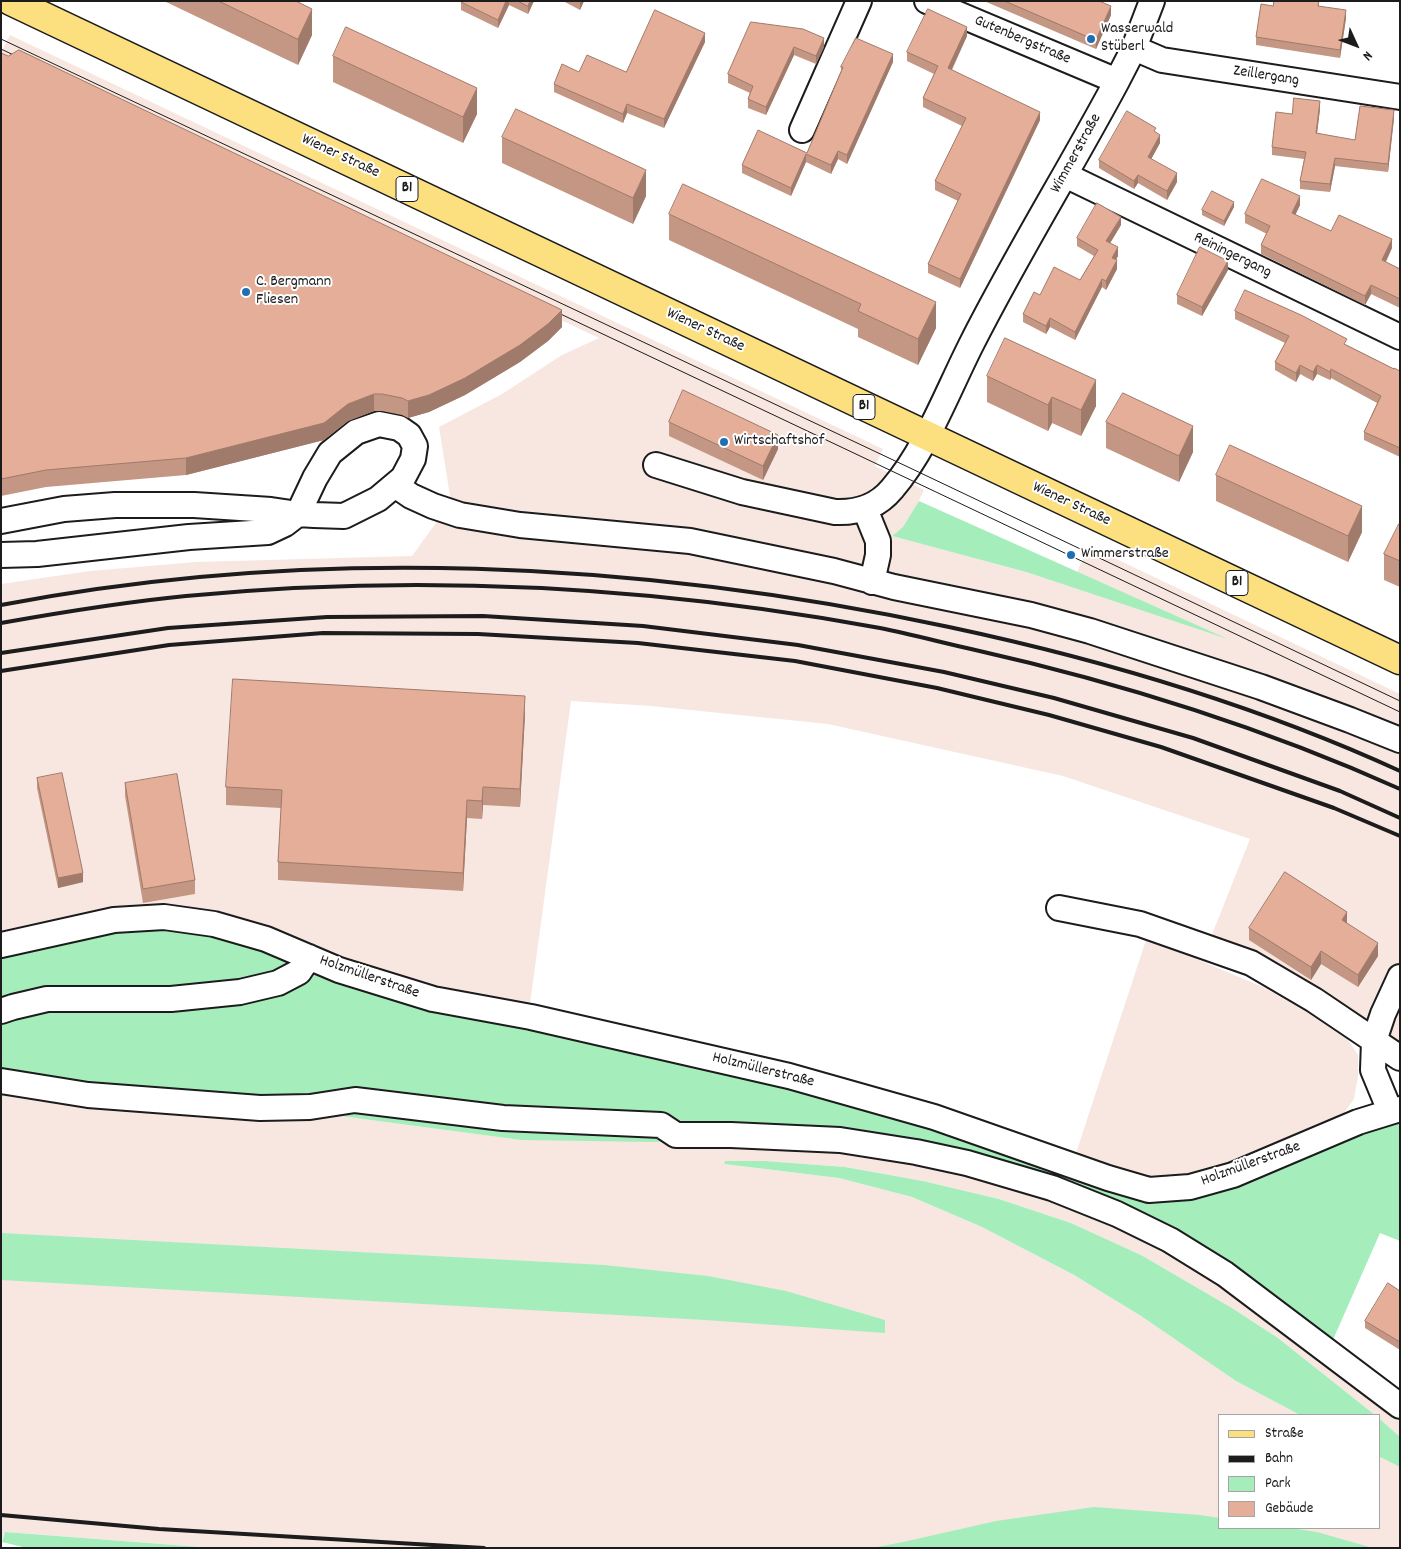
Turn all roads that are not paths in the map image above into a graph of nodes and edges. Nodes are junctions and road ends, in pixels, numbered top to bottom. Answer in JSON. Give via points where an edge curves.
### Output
{"nodes":[{"id":1,"x":11,"y":1,"type":"edge"},
{"id":2,"x":859,"y":1,"type":"edge"},
{"id":3,"x":928,"y":1,"type":"edge"},
{"id":4,"x":1152,"y":1,"type":"edge"},
{"id":5,"x":1134,"y":48,"type":"junction"},
{"id":6,"x":1118,"y":81,"type":"junction"},
{"id":7,"x":1400,"y":97,"type":"edge"},
{"id":8,"x":802,"y":130,"type":"dead end"},
{"id":9,"x":1065,"y":175,"type":"junction"},
{"id":10,"x":1400,"y":337,"type":"edge"},
{"id":11,"x":926,"y":436,"type":"junction"},
{"id":12,"x":656,"y":465,"type":"dead end"},
{"id":13,"x":394,"y":485,"type":"junction"},
{"id":14,"x":865,"y":509,"type":"junction"},
{"id":15,"x":298,"y":514,"type":"junction"},
{"id":16,"x":1,"y":521,"type":"edge"},
{"id":17,"x":1,"y":555,"type":"edge"},
{"id":18,"x":872,"y":582,"type":"junction"},
{"id":19,"x":1400,"y":660,"type":"edge"},
{"id":20,"x":1400,"y":740,"type":"edge"},
{"id":21,"x":1059,"y":908,"type":"dead end"},
{"id":22,"x":1,"y":945,"type":"edge"},
{"id":23,"x":309,"y":957,"type":"junction"},
{"id":24,"x":1400,"y":977,"type":"edge"},
{"id":25,"x":1,"y":1011,"type":"edge"},
{"id":26,"x":1374,"y":1041,"type":"junction"},
{"id":27,"x":1400,"y":1058,"type":"edge"},
{"id":28,"x":1,"y":1081,"type":"edge"},
{"id":29,"x":1395,"y":1110,"type":"edge"},
{"id":30,"x":1400,"y":1406,"type":"edge"}],
"edges":[{"from":1,"to":11,"type":"main road","name":"Wiener Straße","number":"B1"},
{"from":2,"to":8,"type":"street"},
{"from":3,"to":6,"type":"street","name":"Gutenbergstraße"},
{"from":4,"to":5,"type":"street","name":"Wimmerstraße"},
{"from":5,"to":6,"type":"street","name":"Wimmerstraße"},
{"from":5,"to":7,"type":"street","name":"Zeillergang","via":[[1162,60]]},
{"from":6,"to":9,"type":"street","name":"Wimmerstraße"},
{"from":9,"to":10,"type":"street","name":"Reiningergang"},
{"from":9,"to":11,"type":"street","name":"Wimmerstraße","via":[[972,342]]},
{"from":11,"to":14,"type":"street","name":"Wimmerstraße","via":[[914,460],[892,490]]},
{"from":11,"to":19,"type":"main road","name":"Wiener Straße","number":"B1"},
{"from":12,"to":14,"type":"street","via":[[742,492],[835,512]]},
{"from":13,"to":15,"type":"street","via":[[378,499],[344,516]]},
{"from":13,"to":15,"type":"street","via":[[403,478],[413,460],[414,446],[409,435],[399,428],[379,424],[356,432],[330,454]]},
{"from":13,"to":18,"type":"street","via":[[433,506],[460,514],[520,525],[690,541]]},
{"from":14,"to":18,"type":"street","via":[[878,542]]},
{"from":15,"to":16,"type":"street","via":[[194,505],[116,505],[64,509]]},
{"from":15,"to":17,"type":"street","via":[[268,532]]},
{"from":18,"to":20,"type":"street","via":[[1031,615],[1090,631],[1261,687]]},
{"from":21,"to":26,"type":"street","via":[[1140,924],[1251,963]]},
{"from":22,"to":23,"type":"street","name":"Holzmüllerstraße","via":[[114,920],[164,917],[214,924]]},
{"from":23,"to":25,"type":"street","via":[[299,972],[278,983],[240,992],[171,999],[47,999]]},
{"from":23,"to":29,"type":"street","name":"Holzmüllerstraße","via":[[339,970],[433,999],[531,1017],[798,1079],[934,1117],[1149,1190],[1190,1186],[1233,1175],[1358,1122]]},
{"from":24,"to":26,"type":"street"},
{"from":26,"to":27,"type":"street"},
{"from":26,"to":29,"type":"street","via":[[1373,1070]]},
{"from":28,"to":30,"type":"street","via":[[88,1095],[260,1108],[310,1107],[355,1100],[503,1118],[661,1125],[676,1135],[840,1140],[967,1163],[1052,1188],[1170,1240],[1225,1274]]}]}
